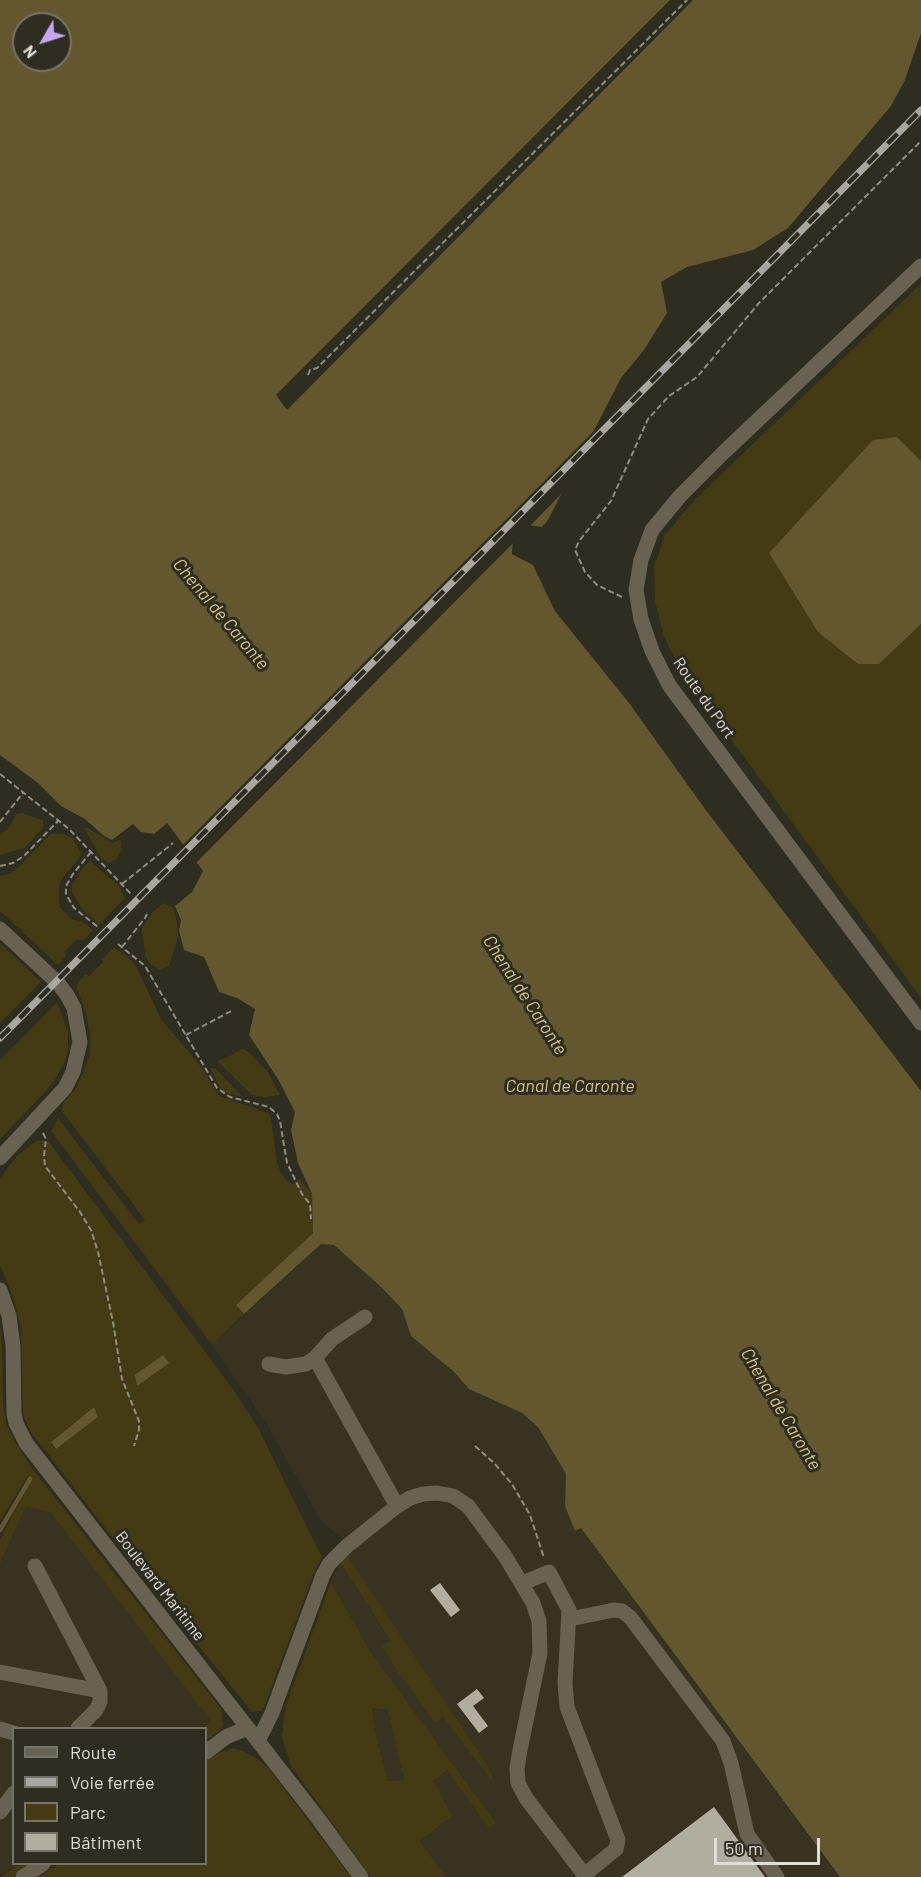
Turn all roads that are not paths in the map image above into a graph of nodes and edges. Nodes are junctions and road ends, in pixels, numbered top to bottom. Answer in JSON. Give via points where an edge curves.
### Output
{"nodes":[{"id":1,"x":921,"y":266,"type":"edge"},
{"id":2,"x":0,"y":929,"type":"edge"},
{"id":3,"x":921,"y":1023,"type":"edge"},
{"id":4,"x":0,"y":1158,"type":"edge"},
{"id":5,"x":0,"y":1290,"type":"edge"},
{"id":6,"x":365,"y":1317,"type":"dead end"},
{"id":7,"x":315,"y":1358,"type":"junction"},
{"id":8,"x":269,"y":1364,"type":"dead end"},
{"id":9,"x":397,"y":1506,"type":"junction"},
{"id":10,"x":35,"y":1566,"type":"dead end"},
{"id":11,"x":523,"y":1583,"type":"junction"},
{"id":12,"x":570,"y":1619,"type":"junction"},
{"id":13,"x":0,"y":1672,"type":"edge"},
{"id":14,"x":100,"y":1691,"type":"junction"},
{"id":15,"x":79,"y":1727,"type":"edge"},
{"id":16,"x":248,"y":1728,"type":"junction"},
{"id":17,"x":258,"y":1742,"type":"junction"},
{"id":18,"x":207,"y":1751,"type":"edge"},
{"id":19,"x":12,"y":1796,"type":"edge"},
{"id":20,"x":0,"y":1812,"type":"edge"},
{"id":21,"x":40,"y":1865,"type":"edge"},
{"id":22,"x":585,"y":1876,"type":"edge"},
{"id":23,"x":23,"y":1877,"type":"edge"},
{"id":24,"x":361,"y":1877,"type":"edge"},
{"id":25,"x":777,"y":1877,"type":"edge"}],
"edges":[{"from":1,"to":3,"type":"street","name":"Route du Port","via":[[723,453],[659,522],[641,560],[636,590],[652,651],[669,685]]},
{"from":2,"to":4,"type":"street","via":[[58,983],[74,1008],[80,1042],[65,1088]]},
{"from":5,"to":16,"type":"street","name":"Boulevard Maritime","via":[[9,1316],[14,1414],[20,1433]]},
{"from":6,"to":7,"type":"street","via":[[332,1339]]},
{"from":7,"to":8,"type":"street","via":[[297,1366]]},
{"from":7,"to":9,"type":"street"},
{"from":9,"to":11,"type":"street","via":[[423,1494],[453,1496],[468,1506]]},
{"from":9,"to":17,"type":"street","via":[[329,1564]]},
{"from":10,"to":14,"type":"street"},
{"from":11,"to":12,"type":"street","via":[[549,1572],[566,1601]]},
{"from":11,"to":22,"type":"street","via":[[539,1621],[540,1653],[520,1750],[518,1783]]},
{"from":12,"to":22,"type":"street","via":[[567,1707],[618,1840],[616,1849]]},
{"from":12,"to":25,"type":"street","via":[[614,1610],[630,1617],[723,1741],[747,1834]]},
{"from":13,"to":14,"type":"street"},
{"from":14,"to":15,"type":"street","via":[[96,1710]]},
{"from":16,"to":17,"type":"street","name":"Boulevard Maritime"},
{"from":16,"to":18,"type":"street","via":[[226,1737]]},
{"from":17,"to":24,"type":"street","name":"Boulevard Maritime"},
{"from":19,"to":20,"type":"street"},
{"from":21,"to":23,"type":"street"}]}
